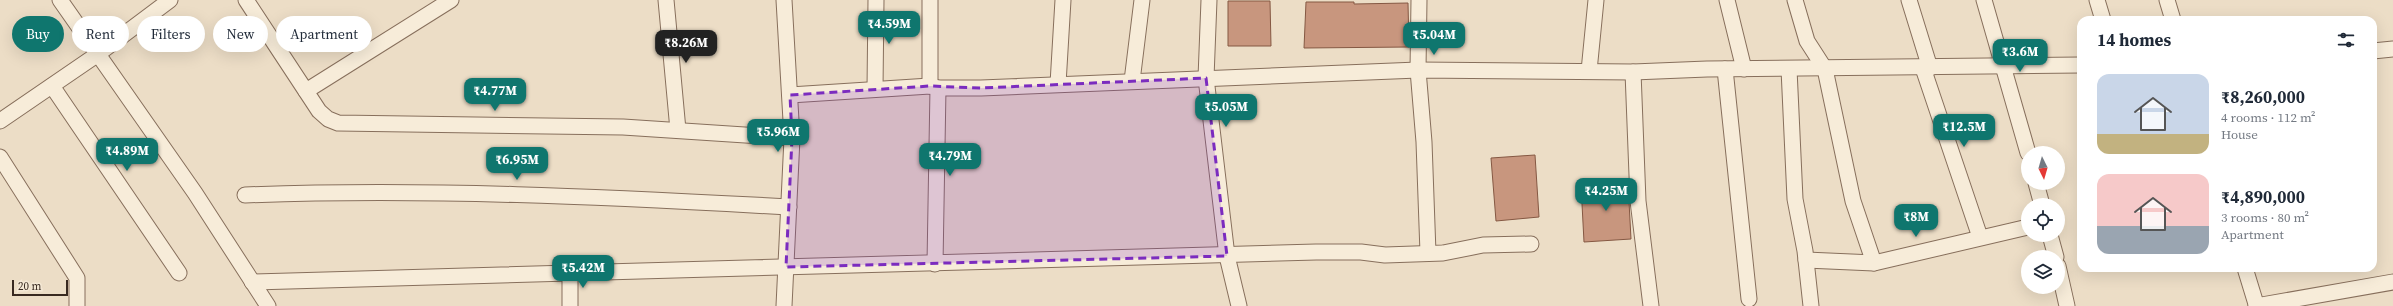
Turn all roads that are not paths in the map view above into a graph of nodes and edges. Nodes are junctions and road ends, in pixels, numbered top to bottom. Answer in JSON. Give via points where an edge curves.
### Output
{"nodes":[{"id":1,"x":60,"y":0,"type":"edge"},
{"id":2,"x":170,"y":0,"type":"edge"},
{"id":3,"x":246,"y":0,"type":"edge"},
{"id":4,"x":452,"y":0,"type":"edge"},
{"id":5,"x":666,"y":0,"type":"edge"},
{"id":6,"x":784,"y":0,"type":"edge"},
{"id":7,"x":876,"y":0,"type":"edge"},
{"id":8,"x":930,"y":0,"type":"edge"},
{"id":9,"x":1064,"y":0,"type":"edge"},
{"id":10,"x":1142,"y":0,"type":"edge"},
{"id":11,"x":1209,"y":0,"type":"edge"},
{"id":12,"x":1419,"y":0,"type":"edge"},
{"id":13,"x":1596,"y":0,"type":"edge"},
{"id":14,"x":1727,"y":0,"type":"edge"},
{"id":15,"x":1795,"y":0,"type":"edge"},
{"id":16,"x":1909,"y":0,"type":"edge"},
{"id":17,"x":1984,"y":0,"type":"edge"},
{"id":18,"x":2097,"y":0,"type":"edge"},
{"id":19,"x":2167,"y":0,"type":"edge"},
{"id":20,"x":2102,"y":16,"type":"edge"},
{"id":21,"x":2172,"y":16,"type":"edge"},
{"id":22,"x":2393,"y":49,"type":"edge"},
{"id":23,"x":2377,"y":50,"type":"edge"},
{"id":24,"x":98,"y":54,"type":"junction"},
{"id":25,"x":2077,"y":65,"type":"edge"},
{"id":26,"x":2004,"y":67,"type":"junction"},
{"id":27,"x":1927,"y":68,"type":"junction"},
{"id":28,"x":1725,"y":69,"type":"junction"},
{"id":29,"x":1744,"y":69,"type":"junction"},
{"id":30,"x":1789,"y":69,"type":"junction"},
{"id":31,"x":1825,"y":69,"type":"junction"},
{"id":32,"x":1418,"y":70,"type":"junction"},
{"id":33,"x":1590,"y":71,"type":"junction"},
{"id":34,"x":1633,"y":72,"type":"junction"},
{"id":35,"x":1206,"y":78,"type":"junction"},
{"id":36,"x":1132,"y":81,"type":"junction"},
{"id":37,"x":1058,"y":84,"type":"junction"},
{"id":38,"x":52,"y":86,"type":"junction"},
{"id":39,"x":934,"y":87,"type":"junction"},
{"id":40,"x":876,"y":89,"type":"junction"},
{"id":41,"x":306,"y":91,"type":"junction"},
{"id":42,"x":790,"y":95,"type":"junction"},
{"id":43,"x":0,"y":121,"type":"edge"},
{"id":44,"x":678,"y":130,"type":"junction"},
{"id":45,"x":792,"y":138,"type":"junction"},
{"id":46,"x":2026,"y":146,"type":"edge"},
{"id":47,"x":0,"y":157,"type":"edge"},
{"id":48,"x":245,"y":195,"type":"dead end"},
{"id":49,"x":789,"y":207,"type":"junction"},
{"id":50,"x":2021,"y":228,"type":"edge"},
{"id":51,"x":1980,"y":237,"type":"junction"},
{"id":52,"x":1531,"y":244,"type":"dead end"},
{"id":53,"x":1428,"y":253,"type":"junction"},
{"id":54,"x":1228,"y":256,"type":"junction"},
{"id":55,"x":1806,"y":260,"type":"junction"},
{"id":56,"x":1874,"y":263,"type":"junction"},
{"id":57,"x":935,"y":264,"type":"junction"},
{"id":58,"x":786,"y":267,"type":"junction"},
{"id":59,"x":2246,"y":272,"type":"edge"},
{"id":60,"x":179,"y":273,"type":"dead end"},
{"id":61,"x":570,"y":273,"type":"junction"},
{"id":62,"x":252,"y":282,"type":"junction"},
{"id":63,"x":2393,"y":282,"type":"edge"},
{"id":64,"x":2064,"y":294,"type":"edge"},
{"id":65,"x":1749,"y":299,"type":"dead end"},
{"id":66,"x":2279,"y":303,"type":"edge"},
{"id":67,"x":2256,"y":305,"type":"edge"},
{"id":68,"x":77,"y":306,"type":"edge"},
{"id":69,"x":268,"y":306,"type":"edge"},
{"id":70,"x":570,"y":306,"type":"edge"},
{"id":71,"x":784,"y":306,"type":"edge"},
{"id":72,"x":1238,"y":306,"type":"edge"},
{"id":73,"x":1651,"y":306,"type":"edge"},
{"id":74,"x":1811,"y":306,"type":"edge"},
{"id":75,"x":2067,"y":306,"type":"edge"}],
"edges":[{"from":1,"to":24,"type":"street"},
{"from":2,"to":24,"type":"street"},
{"from":3,"to":41,"type":"street"},
{"from":4,"to":41,"type":"street"},
{"from":5,"to":44,"type":"street"},
{"from":6,"to":42,"type":"street"},
{"from":7,"to":40,"type":"street"},
{"from":8,"to":39,"type":"street"},
{"from":9,"to":37,"type":"street"},
{"from":10,"to":36,"type":"street"},
{"from":11,"to":35,"type":"street"},
{"from":12,"to":32,"type":"street"},
{"from":13,"to":33,"type":"street"},
{"from":14,"to":29,"type":"street"},
{"from":15,"to":31,"type":"street","via":[[1807,41]]},
{"from":16,"to":27,"type":"street"},
{"from":17,"to":26,"type":"street"},
{"from":18,"to":20,"type":"street"},
{"from":19,"to":21,"type":"street"},
{"from":22,"to":23,"type":"street"},
{"from":24,"to":38,"type":"street"},
{"from":24,"to":62,"type":"street","via":[[195,193]]},
{"from":25,"to":26,"type":"street"},
{"from":26,"to":27,"type":"street"},
{"from":26,"to":46,"type":"street"},
{"from":27,"to":31,"type":"street"},
{"from":27,"to":51,"type":"street"},
{"from":28,"to":29,"type":"street"},
{"from":28,"to":34,"type":"street"},
{"from":28,"to":65,"type":"street"},
{"from":29,"to":30,"type":"street"},
{"from":30,"to":31,"type":"street"},
{"from":30,"to":55,"type":"street","via":[[1795,199]]},
{"from":31,"to":56,"type":"street","via":[[1853,201]]},
{"from":32,"to":33,"type":"street"},
{"from":32,"to":35,"type":"street"},
{"from":32,"to":53,"type":"street","via":[[1424,142]]},
{"from":33,"to":34,"type":"street"},
{"from":34,"to":73,"type":"street","via":[[1638,201]]},
{"from":35,"to":36,"type":"street"},
{"from":35,"to":54,"type":"street"},
{"from":36,"to":37,"type":"street"},
{"from":37,"to":39,"type":"street"},
{"from":38,"to":43,"type":"street"},
{"from":38,"to":60,"type":"street"},
{"from":39,"to":40,"type":"street"},
{"from":39,"to":57,"type":"street"},
{"from":40,"to":42,"type":"street"},
{"from":41,"to":44,"type":"street","via":[[319,112],[338,123]]},
{"from":42,"to":45,"type":"street"},
{"from":44,"to":45,"type":"street"},
{"from":45,"to":49,"type":"street"},
{"from":47,"to":68,"type":"street","via":[[77,278]]},
{"from":48,"to":49,"type":"street","via":[[352,191],[582,195]]},
{"from":49,"to":58,"type":"street"},
{"from":50,"to":51,"type":"street"},
{"from":51,"to":56,"type":"street"},
{"from":52,"to":53,"type":"street","via":[[1483,245],[1443,253]]},
{"from":53,"to":54,"type":"street","via":[[1385,255],[1316,252]]},
{"from":54,"to":57,"type":"street"},
{"from":54,"to":72,"type":"street"},
{"from":55,"to":56,"type":"street"},
{"from":55,"to":74,"type":"street"},
{"from":57,"to":58,"type":"street"},
{"from":58,"to":61,"type":"street"},
{"from":58,"to":71,"type":"street"},
{"from":59,"to":67,"type":"street"},
{"from":61,"to":62,"type":"street"},
{"from":61,"to":70,"type":"street"},
{"from":62,"to":69,"type":"street"},
{"from":63,"to":66,"type":"street"},
{"from":64,"to":75,"type":"street"},
{"from":66,"to":67,"type":"street"}]}
